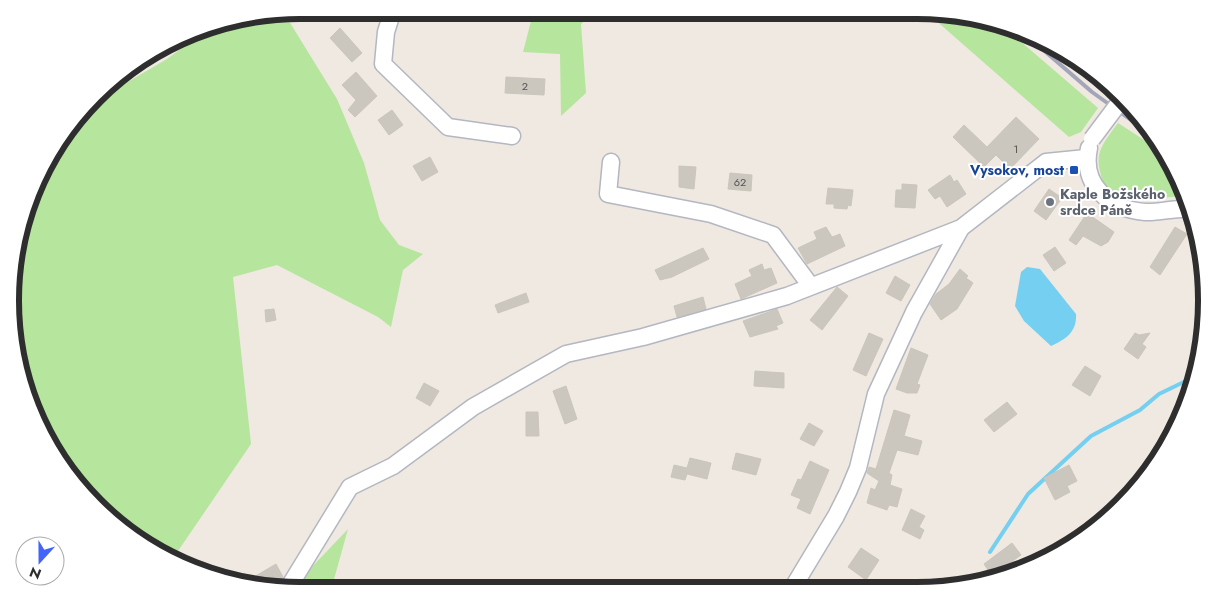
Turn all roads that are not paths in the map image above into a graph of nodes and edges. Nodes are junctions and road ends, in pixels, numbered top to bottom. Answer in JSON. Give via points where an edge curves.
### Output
{"nodes":[{"id":1,"x":390,"y":19,"type":"edge"},
{"id":2,"x":1118,"y":104,"type":"edge"},
{"id":3,"x":512,"y":136,"type":"dead end"},
{"id":4,"x":1086,"y":158,"type":"junction"},
{"id":5,"x":610,"y":162,"type":"dead end"},
{"id":6,"x":1183,"y":210,"type":"edge"},
{"id":7,"x":960,"y":228,"type":"junction"},
{"id":8,"x":810,"y":285,"type":"junction"},
{"id":9,"x":292,"y":582,"type":"edge"},
{"id":10,"x":796,"y":582,"type":"edge"}],
"edges":[{"from":1,"to":3,"type":"street","via":[[383,64],[448,126]]},
{"from":2,"to":4,"type":"street","bridge":true,"via":[[1092,139]]},
{"from":4,"to":6,"type":"street","via":[[1092,182],[1116,204],[1147,212]]},
{"from":4,"to":7,"type":"street","via":[[1046,162]]},
{"from":5,"to":8,"type":"street","via":[[608,194],[711,214],[773,235]]},
{"from":7,"to":8,"type":"street"},
{"from":7,"to":10,"type":"street","via":[[914,312],[876,394],[858,468],[848,492]]},
{"from":8,"to":9,"type":"street","via":[[787,296],[642,337],[566,354],[473,407],[393,466],[350,487]]}]}
